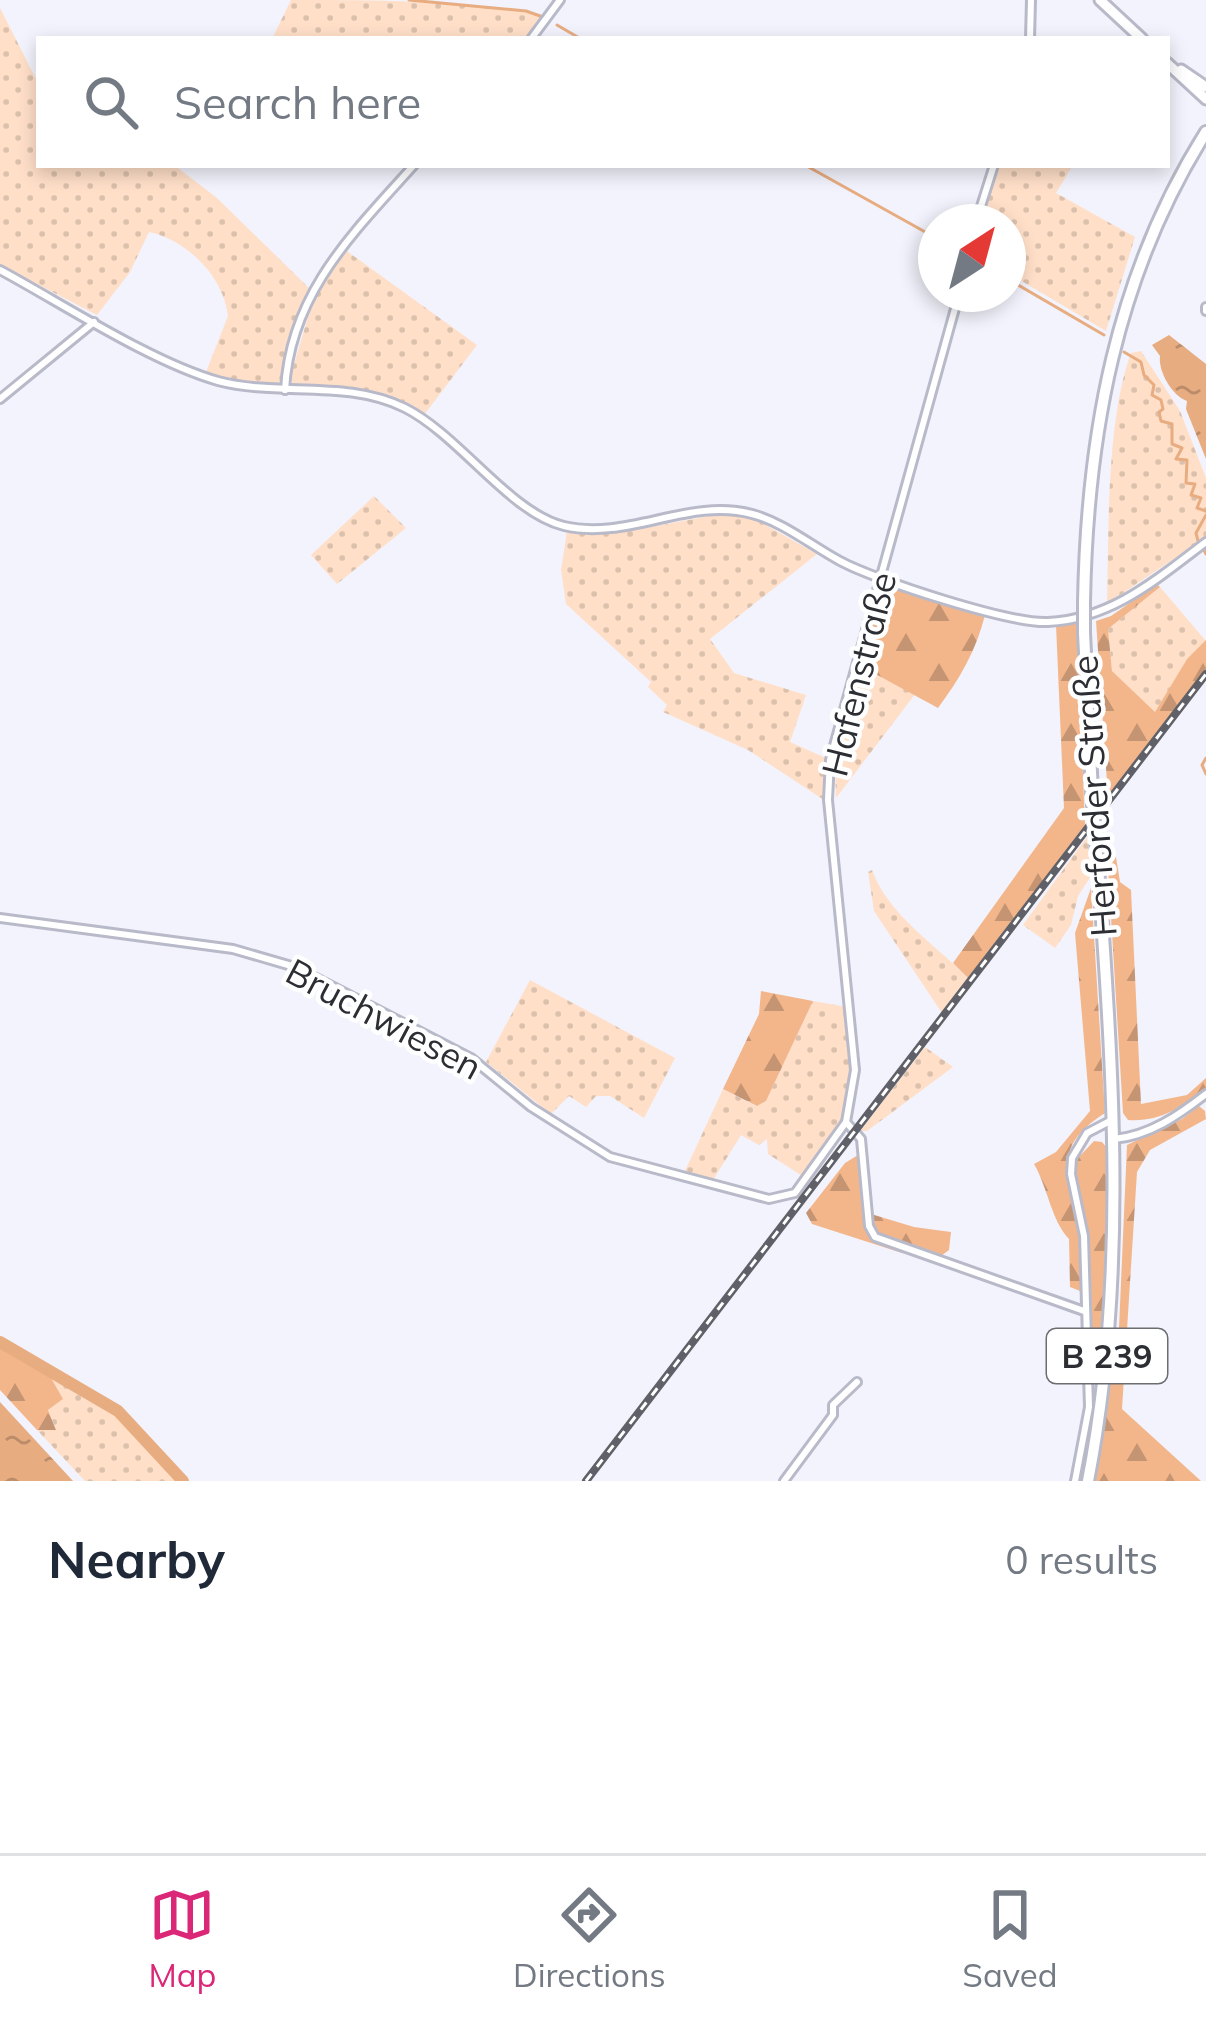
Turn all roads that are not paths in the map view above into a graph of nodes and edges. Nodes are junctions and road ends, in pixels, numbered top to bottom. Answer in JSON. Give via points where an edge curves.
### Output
{"nodes":[{"id":1,"x":560,"y":0,"type":"edge"},
{"id":2,"x":1031,"y":0,"type":"edge"},
{"id":3,"x":1100,"y":0,"type":"edge"},
{"id":4,"x":533,"y":36,"type":"edge"},
{"id":5,"x":1030,"y":36,"type":"edge"},
{"id":6,"x":1139,"y":36,"type":"edge"},
{"id":7,"x":1170,"y":64,"type":"edge"},
{"id":8,"x":1170,"y":65,"type":"edge"},
{"id":9,"x":1206,"y":87,"type":"edge"},
{"id":10,"x":1206,"y":99,"type":"edge"},
{"id":11,"x":1206,"y":132,"type":"edge"},
{"id":12,"x":411,"y":168,"type":"edge"},
{"id":13,"x":993,"y":168,"type":"edge"},
{"id":14,"x":982,"y":204,"type":"edge"},
{"id":15,"x":0,"y":270,"type":"edge"},
{"id":16,"x":954,"y":312,"type":"edge"},
{"id":17,"x":94,"y":322,"type":"junction"},
{"id":18,"x":285,"y":390,"type":"junction"},
{"id":19,"x":0,"y":399,"type":"edge"},
{"id":20,"x":1206,"y":542,"type":"edge"},
{"id":21,"x":881,"y":580,"type":"junction"},
{"id":22,"x":0,"y":918,"type":"edge"},
{"id":23,"x":1206,"y":1094,"type":"edge"},
{"id":24,"x":1114,"y":1119,"type":"junction"},
{"id":25,"x":846,"y":1121,"type":"junction"},
{"id":26,"x":1114,"y":1139,"type":"junction"},
{"id":27,"x":1084,"y":1310,"type":"junction"},
{"id":28,"x":857,"y":1382,"type":"dead end"},
{"id":29,"x":784,"y":1481,"type":"edge"},
{"id":30,"x":1075,"y":1481,"type":"edge"},
{"id":31,"x":1088,"y":1481,"type":"edge"}],
"edges":[{"from":1,"to":4,"type":"street"},
{"from":2,"to":5,"type":"street"},
{"from":3,"to":6,"type":"main road"},
{"from":7,"to":9,"type":"main road"},
{"from":8,"to":10,"type":"main road"},
{"from":11,"to":24,"type":"main road","name":"Herforder Straße","number":"B 239","bridge":true,"via":[[1152,234],[1110,360],[1091,466],[1084,633]]},
{"from":12,"to":18,"type":"street","via":[[319,275]]},
{"from":13,"to":14,"type":"street"},
{"from":15,"to":17,"type":"street"},
{"from":16,"to":21,"type":"street","name":"Hafenstraße"},
{"from":17,"to":18,"type":"street","via":[[200,375]]},
{"from":17,"to":19,"type":"street"},
{"from":18,"to":21,"type":"street","via":[[340,391],[402,406],[447,434],[529,508],[562,525],[596,530],[720,509],[754,514]]},
{"from":20,"to":21,"type":"street","via":[[1108,610],[1043,623]]},
{"from":21,"to":25,"type":"street","name":"Hafenstraße","via":[[830,760],[855,1070]]},
{"from":22,"to":25,"type":"street","name":"Bruchwiesen","via":[[233,949],[295,967],[471,1058],[610,1157],[769,1199],[795,1193]]},
{"from":23,"to":26,"type":"street","via":[[1175,1117]]},
{"from":24,"to":26,"type":"main road","name":"Herforder Straße","number":"B 239"},
{"from":24,"to":27,"type":"street","via":[[1088,1133],[1072,1158]]},
{"from":25,"to":27,"type":"street","via":[[861,1139],[875,1237]]},
{"from":26,"to":31,"type":"main road","name":"Herforder Straße","number":"B 239","via":[[1111,1317]]},
{"from":27,"to":30,"type":"street","via":[[1089,1407]]},
{"from":28,"to":29,"type":"street"}]}
